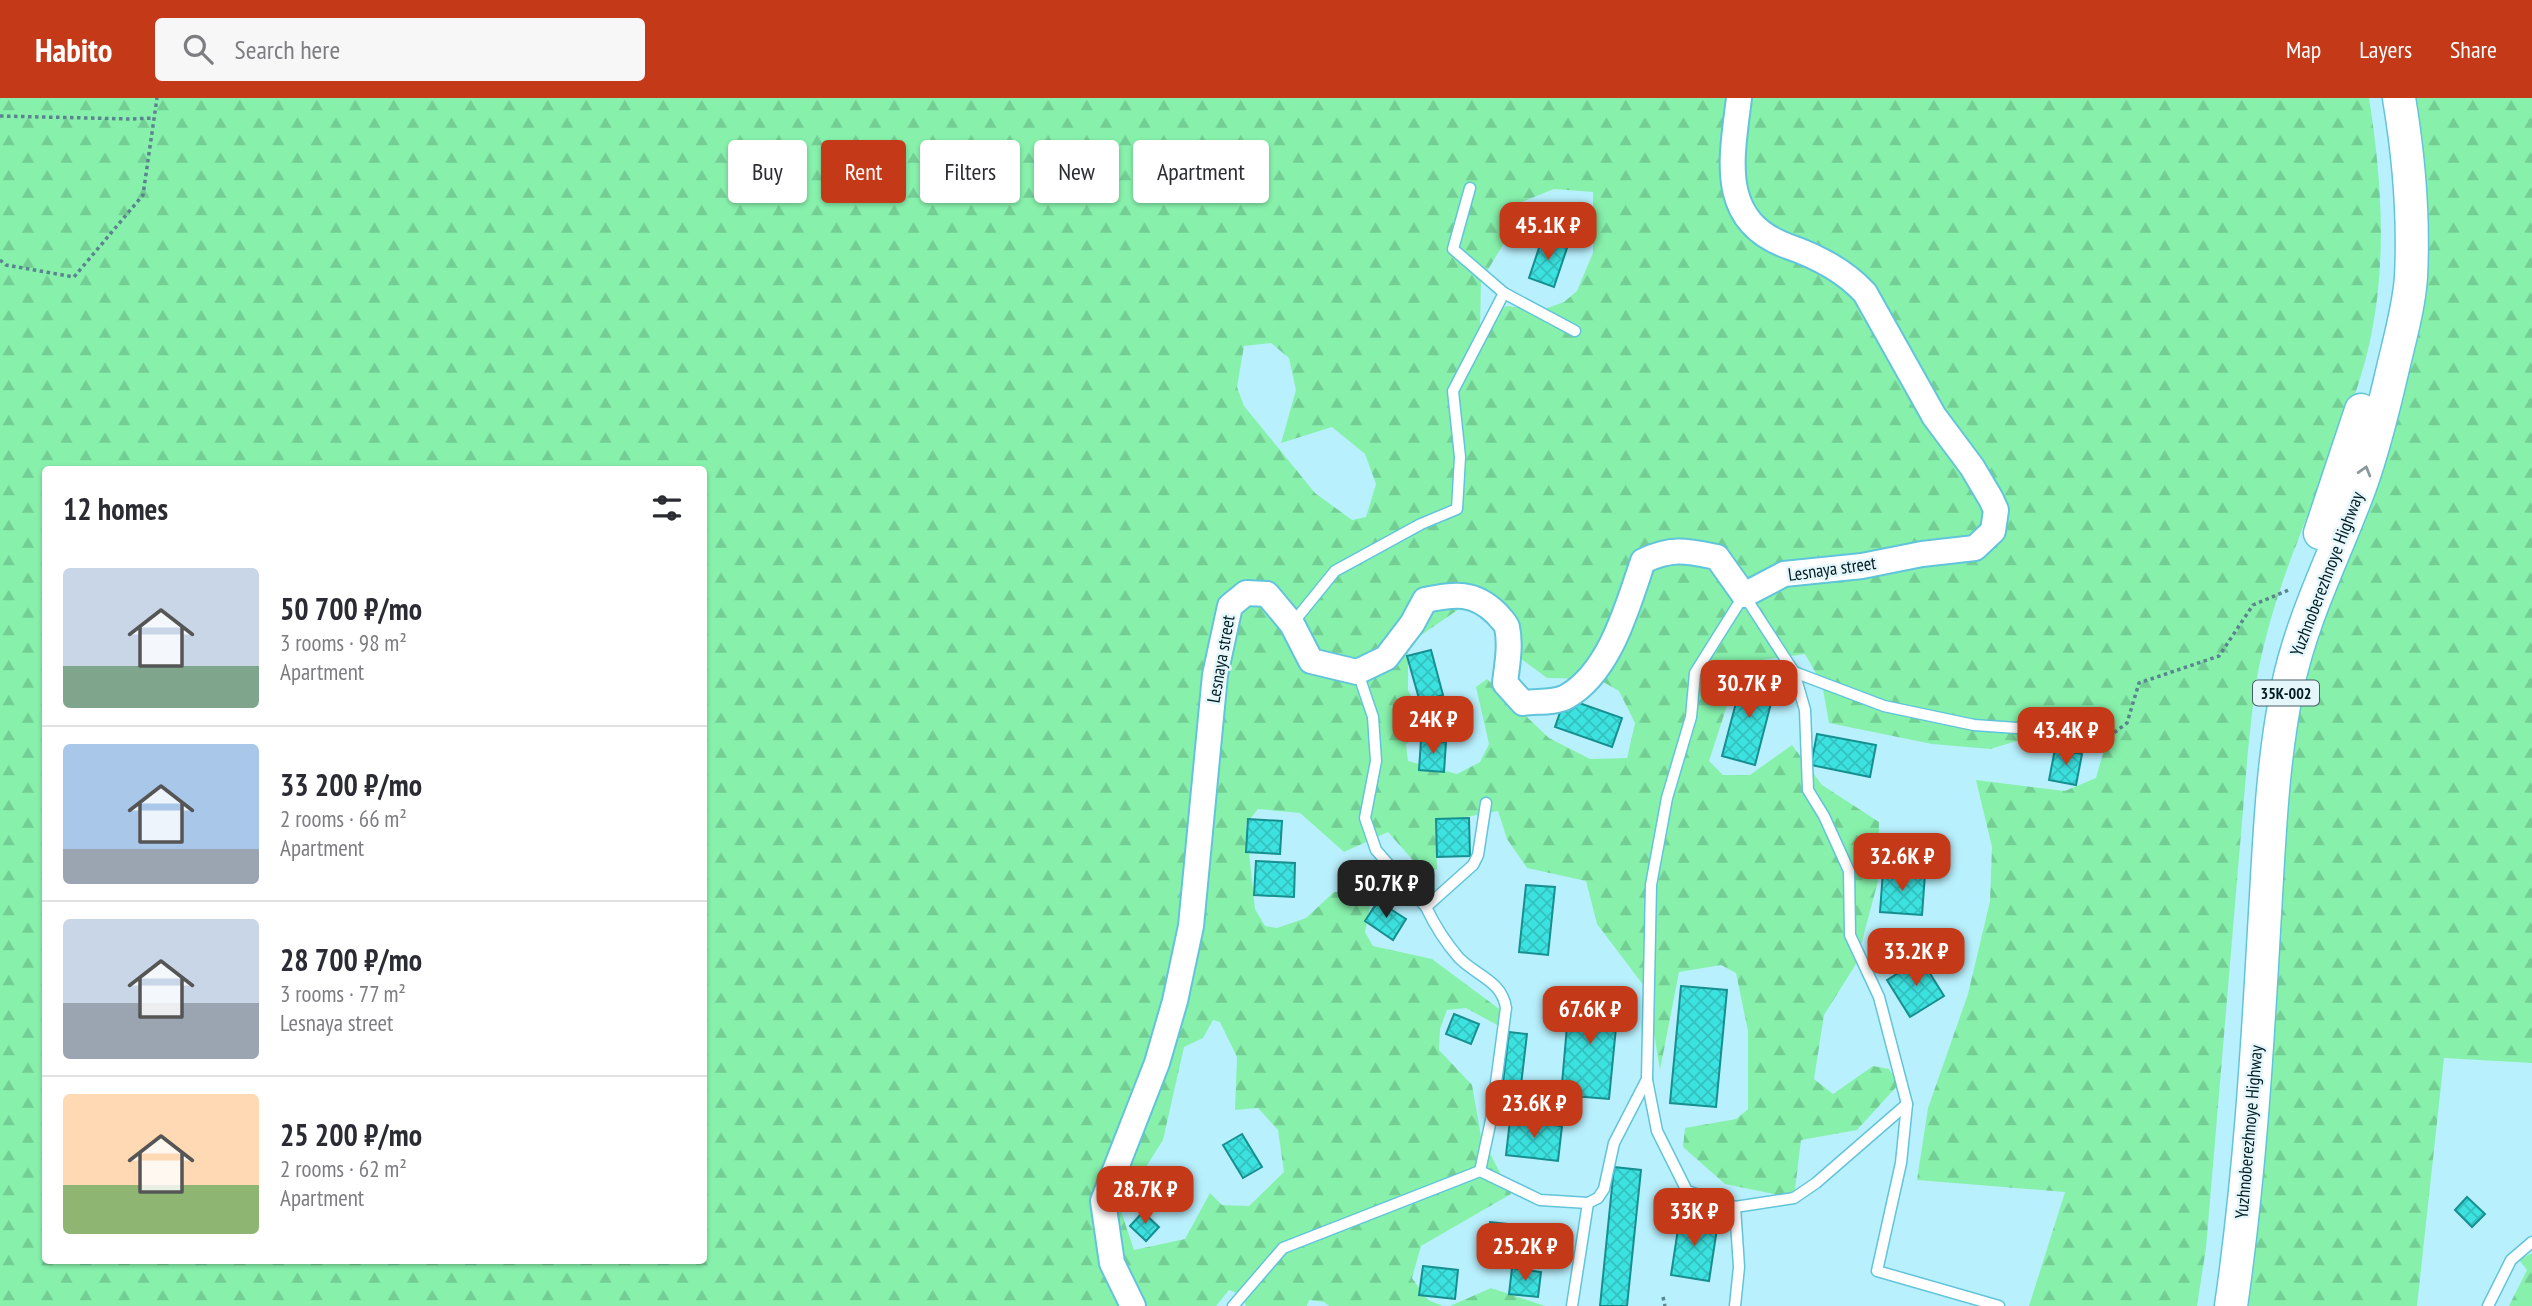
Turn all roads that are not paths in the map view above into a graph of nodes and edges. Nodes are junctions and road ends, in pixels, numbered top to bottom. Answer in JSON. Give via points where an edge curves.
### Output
{"nodes":[{"id":1,"x":1739,"y":98,"type":"edge"},
{"id":2,"x":2386,"y":98,"type":"edge"},
{"id":3,"x":2399,"y":98,"type":"edge"},
{"id":4,"x":1470,"y":188,"type":"dead end"},
{"id":5,"x":1504,"y":293,"type":"junction"},
{"id":6,"x":1575,"y":331,"type":"dead end"},
{"id":7,"x":1744,"y":595,"type":"junction"},
{"id":8,"x":1292,"y":624,"type":"junction"},
{"id":9,"x":1357,"y":672,"type":"junction"},
{"id":10,"x":1794,"y":672,"type":"junction"},
{"id":11,"x":2094,"y":727,"type":"road end"},
{"id":12,"x":1486,"y":803,"type":"dead end"},
{"id":13,"x":1426,"y":907,"type":"junction"},
{"id":14,"x":1647,"y":1080,"type":"junction"},
{"id":15,"x":1907,"y":1104,"type":"junction"},
{"id":16,"x":1480,"y":1171,"type":"junction"},
{"id":17,"x":1588,"y":1203,"type":"junction"},
{"id":18,"x":1735,"y":1207,"type":"junction"},
{"id":19,"x":2532,"y":1242,"type":"edge"},
{"id":20,"x":1133,"y":1306,"type":"edge"},
{"id":21,"x":1233,"y":1306,"type":"edge"},
{"id":22,"x":1572,"y":1306,"type":"edge"},
{"id":23,"x":1735,"y":1306,"type":"edge"},
{"id":24,"x":1999,"y":1306,"type":"edge"},
{"id":25,"x":2215,"y":1306,"type":"edge"},
{"id":26,"x":2231,"y":1306,"type":"edge"},
{"id":27,"x":2488,"y":1306,"type":"edge"}],
"edges":[{"from":1,"to":7,"type":"street","name":"Lesnaya street","via":[[1732,180],[1747,218],[1766,236],[1807,252],[1852,279],[1865,293],[1934,416],[1972,467],[1996,510],[1993,531],[1975,548],[1784,574]]},
{"from":2,"to":25,"type":"highway","name":"Yuzhnoberezhnoye Highway","number":"35К-002","via":[[2396,212],[2385,334],[2273,680],[2260,755],[2225,1255]]},
{"from":26,"to":3,"type":"highway","name":"Yuzhnoberezhnoye Highway","number":"35К-002","one_way":true,"via":[[2256,1073],[2275,763],[2287,688],[2304,628],[2361,485],[2411,280],[2410,178]]},
{"from":4,"to":5,"type":"lane","via":[[1453,249]]},
{"from":5,"to":6,"type":"lane"},
{"from":5,"to":8,"type":"lane","via":[[1453,391],[1460,457],[1458,509],[1335,571]]},
{"from":7,"to":9,"type":"street","via":[[1717,557],[1682,550],[1662,552],[1643,561],[1618,634],[1594,673],[1565,698],[1523,703],[1505,683],[1506,624],[1484,602],[1469,596],[1425,600],[1386,658]]},
{"from":7,"to":10,"type":"lane"},
{"from":7,"to":14,"type":"lane","via":[[1695,673],[1691,718],[1667,798],[1651,886]]},
{"from":8,"to":9,"type":"street","name":"Lesnaya street","via":[[1311,661]]},
{"from":8,"to":20,"type":"street","name":"Lesnaya street","via":[[1267,594],[1246,593],[1230,606],[1215,675],[1191,926],[1175,1001],[1157,1063],[1103,1201],[1112,1263]]},
{"from":9,"to":13,"type":"lane","via":[[1373,717],[1375,739],[1376,761],[1364,818],[1376,850]]},
{"from":10,"to":11,"type":"lane","via":[[1884,706],[1974,725],[2017,728],[2071,715]]},
{"from":10,"to":15,"type":"lane","via":[[1805,710],[1808,790],[1849,872],[1850,935],[1879,997]]},
{"from":12,"to":13,"type":"lane","via":[[1473,865]]},
{"from":13,"to":16,"type":"lane","via":[[1456,954],[1504,996],[1493,1107]]},
{"from":14,"to":17,"type":"lane","via":[[1614,1143],[1604,1189]]},
{"from":14,"to":18,"type":"lane","via":[[1657,1131],[1687,1191]]},
{"from":15,"to":18,"type":"lane","via":[[1794,1198]]},
{"from":15,"to":24,"type":"lane","via":[[1901,1163],[1877,1271]]},
{"from":16,"to":17,"type":"lane","via":[[1540,1200]]},
{"from":16,"to":21,"type":"lane","via":[[1283,1248]]},
{"from":17,"to":22,"type":"lane"},
{"from":18,"to":23,"type":"lane","via":[[1739,1268]]},
{"from":19,"to":27,"type":"lane","via":[[2511,1260]]}]}
